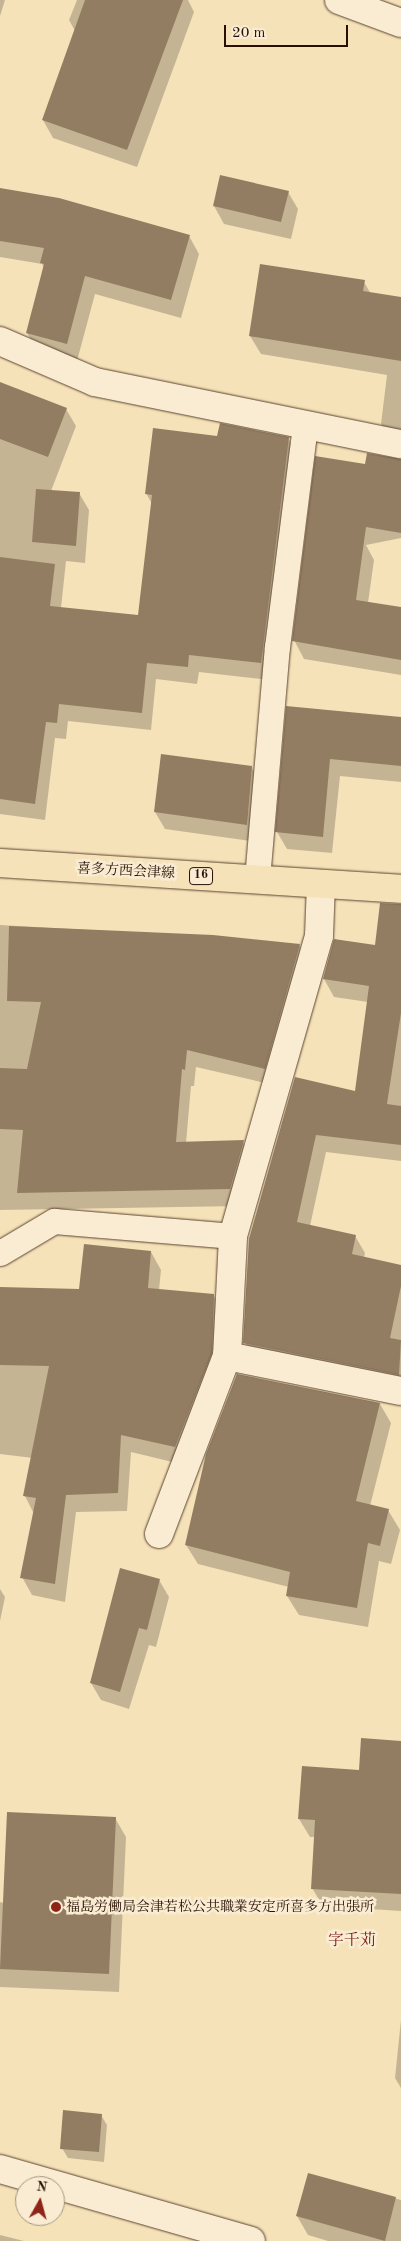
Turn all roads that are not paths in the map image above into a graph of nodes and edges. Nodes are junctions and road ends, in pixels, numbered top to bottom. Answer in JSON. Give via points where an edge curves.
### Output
{"nodes":[{"id":1,"x":339,"y":0,"type":"edge"},
{"id":2,"x":401,"y":23,"type":"edge"},
{"id":3,"x":0,"y":341,"type":"edge"},
{"id":4,"x":305,"y":424,"type":"junction"},
{"id":5,"x":401,"y":444,"type":"edge"},
{"id":6,"x":0,"y":863,"type":"edge"},
{"id":7,"x":257,"y":879,"type":"junction"},
{"id":8,"x":321,"y":884,"type":"junction"},
{"id":9,"x":401,"y":889,"type":"edge"},
{"id":10,"x":233,"y":1236,"type":"junction"},
{"id":11,"x":0,"y":1253,"type":"edge"},
{"id":12,"x":226,"y":1356,"type":"junction"},
{"id":13,"x":401,"y":1391,"type":"edge"},
{"id":14,"x":159,"y":1534,"type":"dead end"},
{"id":15,"x":0,"y":2169,"type":"edge"},
{"id":16,"x":251,"y":2241,"type":"edge"}],
"edges":[{"from":1,"to":2,"type":"street"},
{"from":3,"to":4,"type":"street","via":[[95,382]]},
{"from":4,"to":5,"type":"street"},
{"from":4,"to":7,"type":"lane","via":[[277,647]]},
{"from":6,"to":7,"type":"main road","name":"喜多方西会津線","number":"16"},
{"from":7,"to":8,"type":"main road","name":"喜多方西会津線","number":"16"},
{"from":8,"to":9,"type":"main road","name":"喜多方西会津線","number":"16"},
{"from":8,"to":10,"type":"street","via":[[319,936]]},
{"from":10,"to":11,"type":"lane","via":[[54,1221]]},
{"from":10,"to":12,"type":"street"},
{"from":12,"to":13,"type":"street"},
{"from":12,"to":14,"type":"street"},
{"from":15,"to":16,"type":"street"}]}
